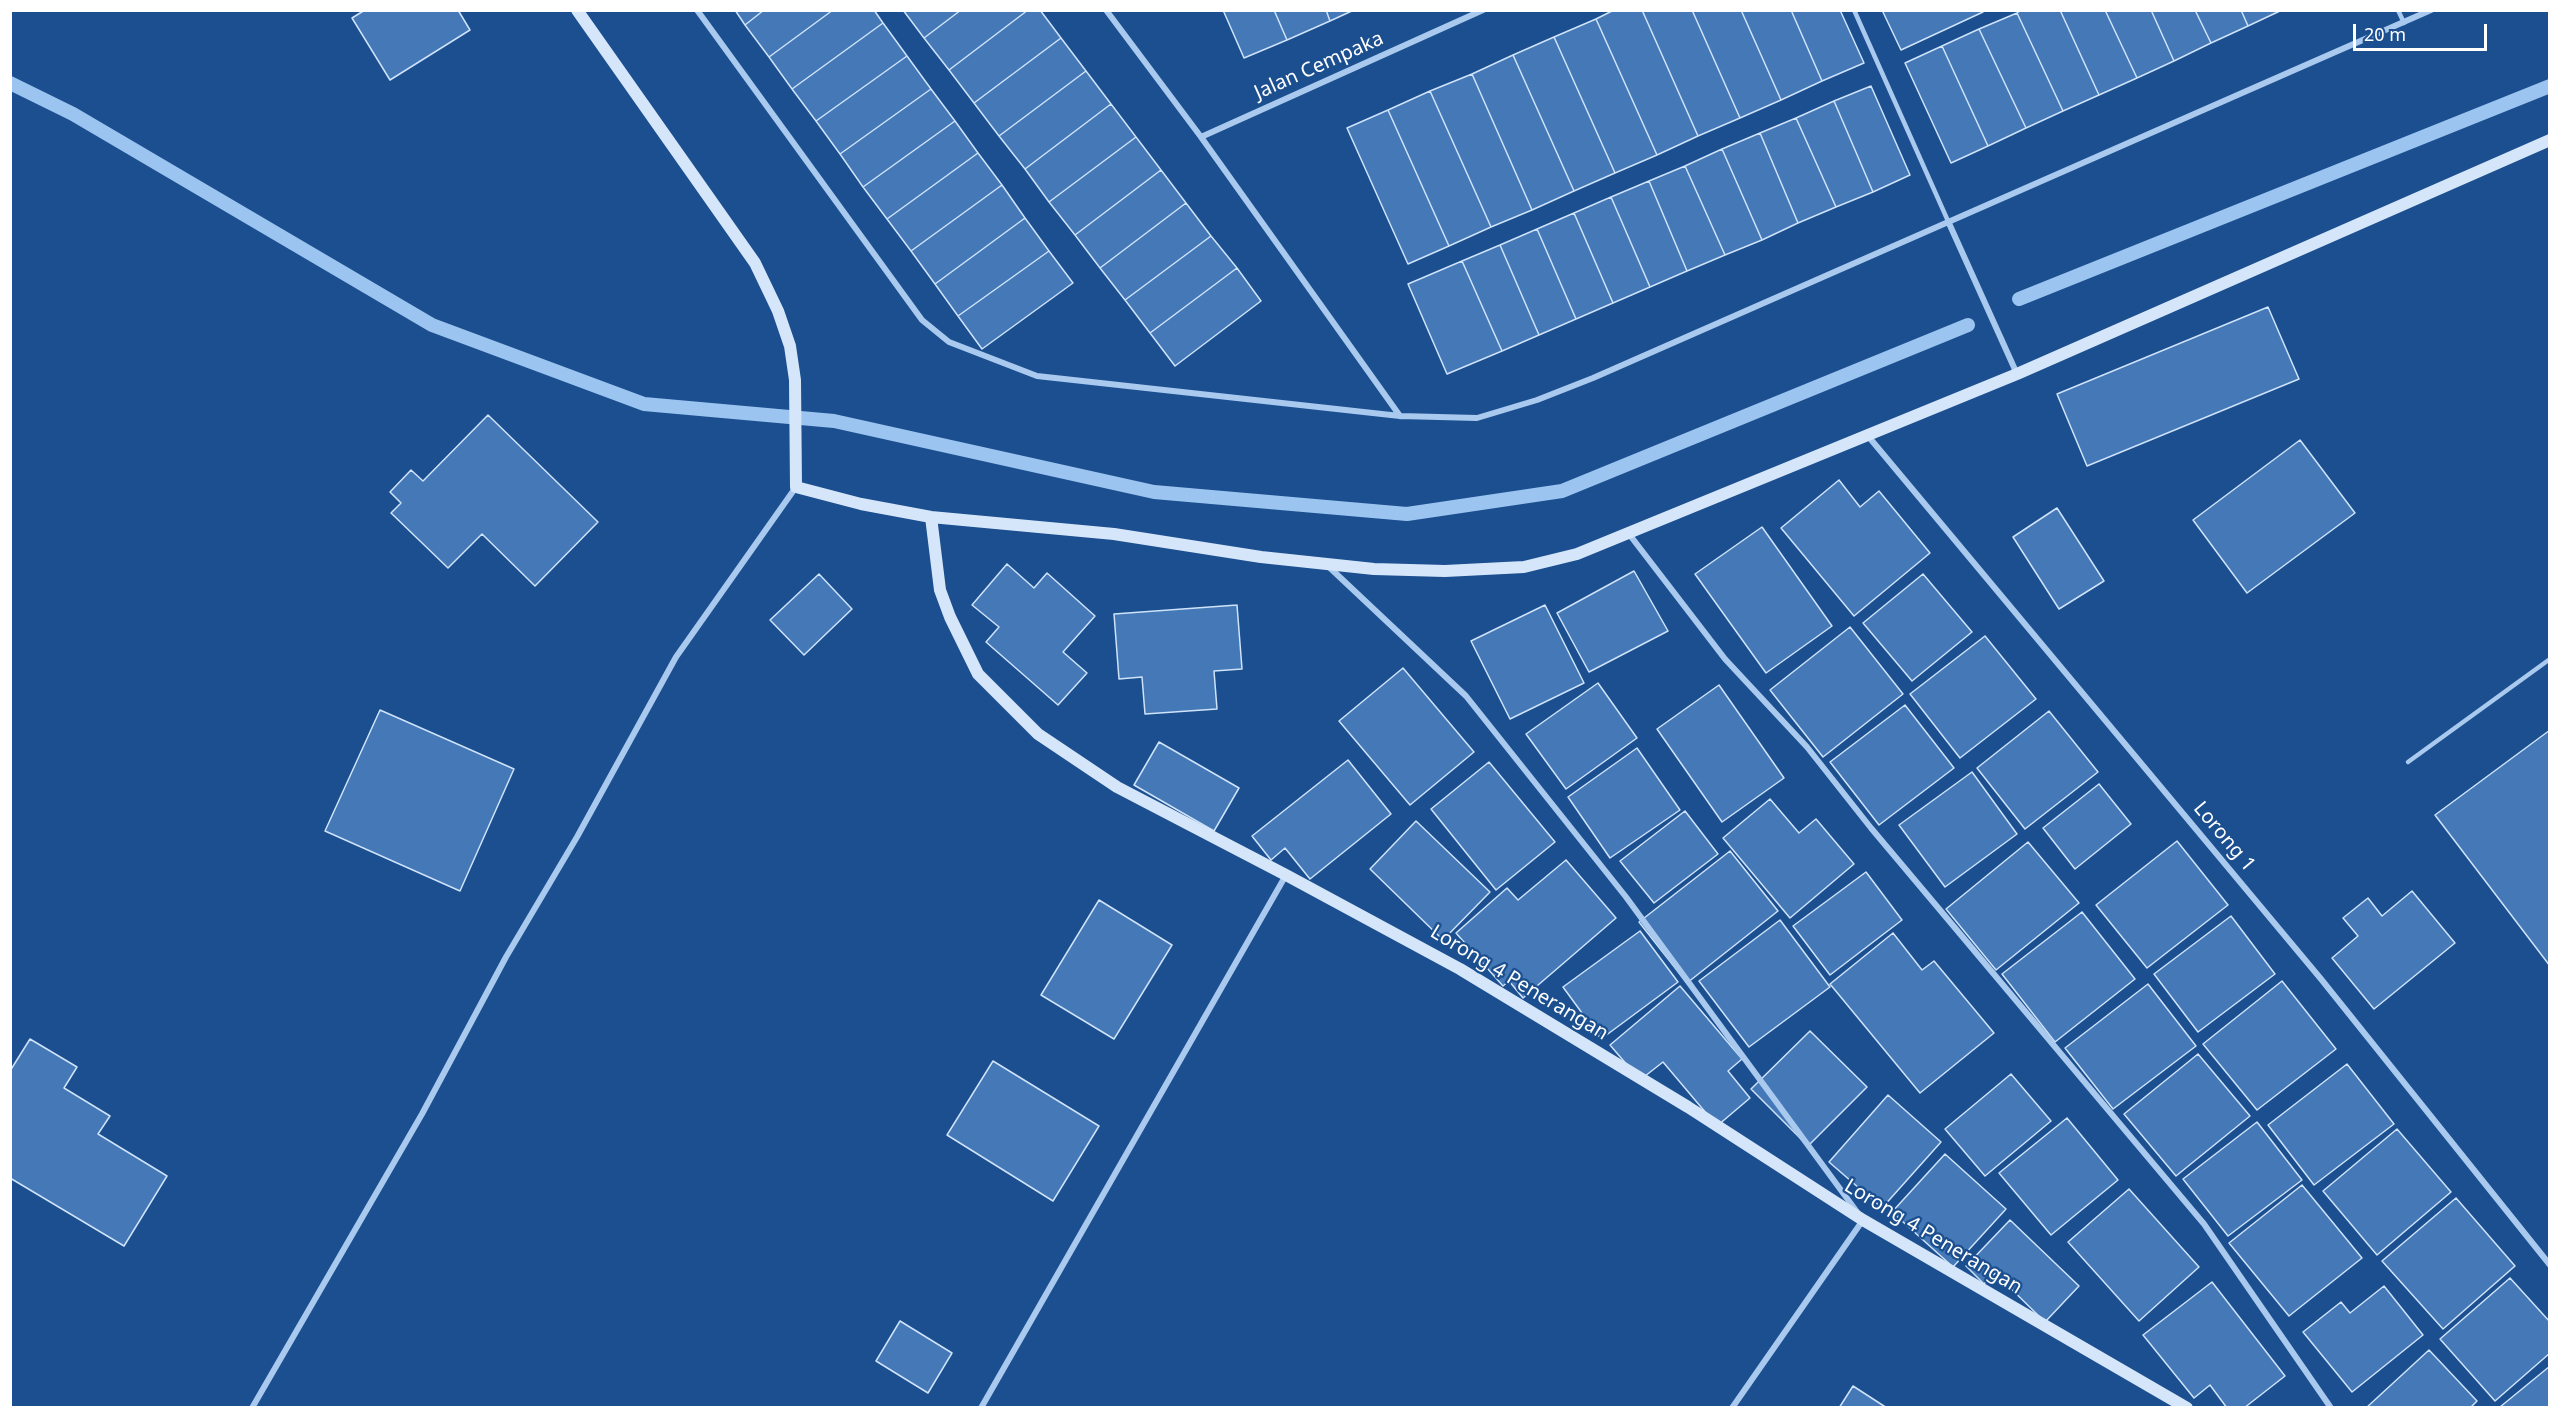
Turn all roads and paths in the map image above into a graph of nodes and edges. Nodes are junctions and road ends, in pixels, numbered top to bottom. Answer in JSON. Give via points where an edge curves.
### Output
{"nodes":[{"id":1,"x":577,"y":10,"type":"edge"},
{"id":2,"x":697,"y":10,"type":"edge"},
{"id":3,"x":1106,"y":10,"type":"edge"},
{"id":4,"x":1483,"y":10,"type":"edge"},
{"id":5,"x":1854,"y":10,"type":"edge"},
{"id":6,"x":2398,"y":10,"type":"edge"},
{"id":7,"x":2431,"y":10,"type":"edge"},
{"id":8,"x":2404,"y":23,"type":"junction"},
{"id":9,"x":1201,"y":137,"type":"junction"},
{"id":10,"x":2550,"y":140,"type":"edge"},
{"id":11,"x":1948,"y":220,"type":"junction"},
{"id":12,"x":2017,"y":374,"type":"junction"},
{"id":13,"x":1400,"y":416,"type":"junction"},
{"id":14,"x":1868,"y":436,"type":"junction"},
{"id":15,"x":796,"y":487,"type":"junction"},
{"id":16,"x":931,"y":517,"type":"junction"},
{"id":17,"x":1629,"y":534,"type":"junction"},
{"id":18,"x":1327,"y":564,"type":"junction"},
{"id":19,"x":2550,"y":659,"type":"edge"},
{"id":20,"x":2408,"y":762,"type":"dead end"},
{"id":21,"x":1286,"y":875,"type":"junction"},
{"id":22,"x":1863,"y":1220,"type":"junction"},
{"id":23,"x":2550,"y":1265,"type":"edge"},
{"id":24,"x":252,"y":1407,"type":"edge"},
{"id":25,"x":981,"y":1407,"type":"edge"},
{"id":26,"x":1732,"y":1407,"type":"edge"},
{"id":27,"x":2187,"y":1407,"type":"edge"},
{"id":28,"x":2331,"y":1407,"type":"edge"}],
"edges":[{"from":1,"to":15,"type":"street","via":[[755,263],[778,311],[790,346],[795,380]]},
{"from":2,"to":13,"type":"street","via":[[922,320],[949,342],[1036,376]]},
{"from":3,"to":9,"type":"street"},
{"from":4,"to":9,"type":"street","name":"Jalan Cempaka"},
{"from":5,"to":11,"type":"lane"},
{"from":6,"to":8,"type":"lane"},
{"from":7,"to":8,"type":"street"},
{"from":8,"to":11,"type":"street"},
{"from":9,"to":13,"type":"street"},
{"from":10,"to":12,"type":"street"},
{"from":11,"to":12,"type":"street"},
{"from":11,"to":13,"type":"street","via":[[1537,400],[1477,418]]},
{"from":12,"to":14,"type":"street"},
{"from":14,"to":17,"type":"street"},
{"from":14,"to":23,"type":"street","name":"Lorong 1","via":[[2321,979]]},
{"from":15,"to":16,"type":"street"},
{"from":15,"to":24,"type":"street","via":[[676,657],[422,1114]]},
{"from":16,"to":18,"type":"street","via":[[1113,534]]},
{"from":16,"to":21,"type":"street","name":"Lorong 4 Penerangan","via":[[940,590],[978,674],[1038,734],[1117,787]]},
{"from":17,"to":18,"type":"street","via":[[1577,554],[1524,567],[1433,570]]},
{"from":17,"to":28,"type":"street","via":[[1725,659],[1807,747],[1870,828],[2204,1224]]},
{"from":18,"to":22,"type":"street","via":[[1466,696],[1626,897]]},
{"from":19,"to":20,"type":"lane"},
{"from":21,"to":22,"type":"street","name":"Lorong 4 Penerangan","via":[[1460,969],[1688,1107]]},
{"from":21,"to":25,"type":"street"},
{"from":22,"to":26,"type":"street"},
{"from":22,"to":27,"type":"street","name":"Lorong 4 Penerangan"}]}
